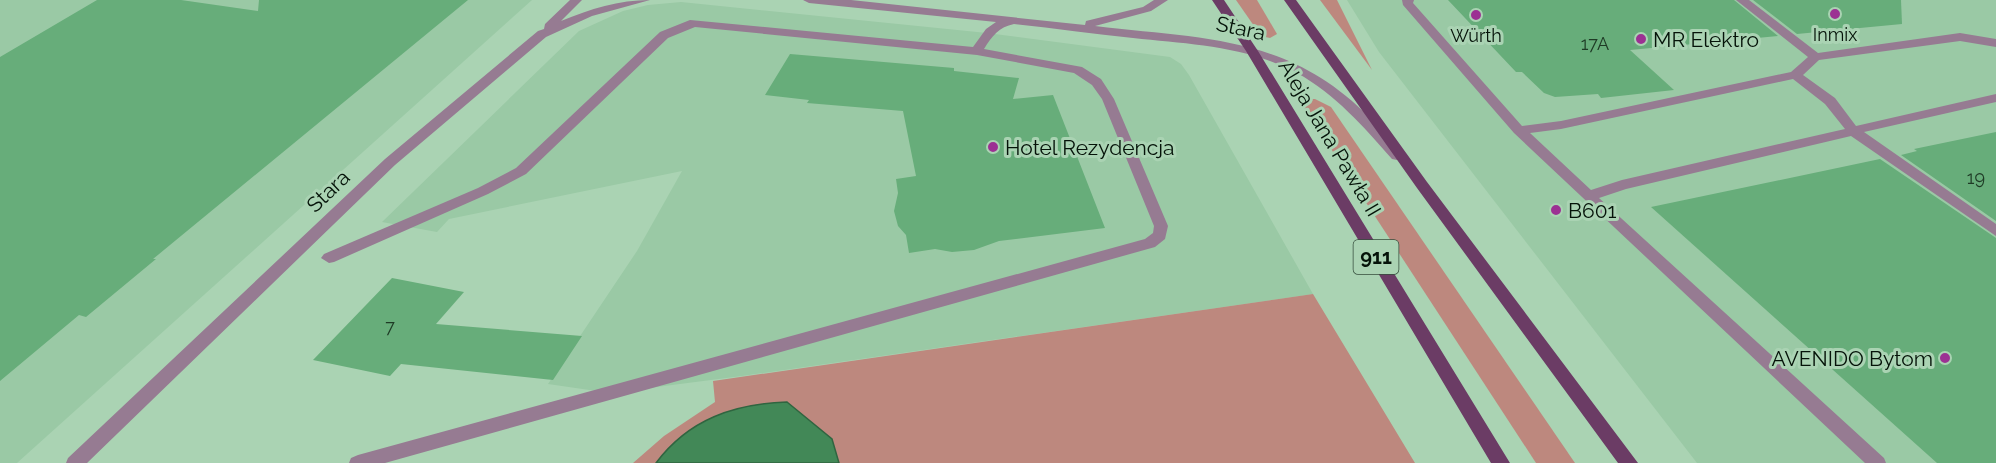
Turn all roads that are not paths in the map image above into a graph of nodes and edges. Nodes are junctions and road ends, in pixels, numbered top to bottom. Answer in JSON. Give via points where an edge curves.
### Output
{"nodes":[{"id":1,"x":576,"y":0,"type":"edge"},
{"id":2,"x":644,"y":0,"type":"edge"},
{"id":3,"x":809,"y":0,"type":"edge"},
{"id":4,"x":1162,"y":0,"type":"edge"},
{"id":5,"x":1218,"y":0,"type":"edge"},
{"id":6,"x":1290,"y":0,"type":"edge"},
{"id":7,"x":1408,"y":0,"type":"edge"},
{"id":8,"x":1742,"y":0,"type":"edge"},
{"id":9,"x":1017,"y":21,"type":"junction"},
{"id":10,"x":1075,"y":27,"type":"junction"},
{"id":11,"x":542,"y":34,"type":"junction"},
{"id":12,"x":1996,"y":43,"type":"edge"},
{"id":13,"x":977,"y":51,"type":"junction"},
{"id":14,"x":1252,"y":51,"type":"junction"},
{"id":15,"x":1815,"y":57,"type":"junction"},
{"id":16,"x":1795,"y":75,"type":"junction"},
{"id":17,"x":1996,"y":98,"type":"edge"},
{"id":18,"x":1519,"y":130,"type":"junction"},
{"id":19,"x":1853,"y":131,"type":"junction"},
{"id":20,"x":1422,"y":185,"type":"junction"},
{"id":21,"x":1589,"y":196,"type":"junction"},
{"id":22,"x":1996,"y":231,"type":"edge"},
{"id":23,"x":329,"y":258,"type":"dead end"},
{"id":24,"x":75,"y":463,"type":"edge"},
{"id":25,"x":358,"y":463,"type":"edge"},
{"id":26,"x":1501,"y":463,"type":"edge"},
{"id":27,"x":1629,"y":463,"type":"edge"},
{"id":28,"x":1876,"y":463,"type":"edge"}],
"edges":[{"from":1,"to":11,"type":"street"},
{"from":2,"to":11,"type":"street","name":"Stara","via":[[588,14]]},
{"from":3,"to":9,"type":"street","name":"Stara"},
{"from":4,"to":10,"type":"street","name":"Stara","via":[[1115,20]]},
{"from":5,"to":14,"type":"main road","number":"911"},
{"from":6,"to":20,"type":"main road"},
{"from":7,"to":18,"type":"street"},
{"from":8,"to":15,"type":"street"},
{"from":9,"to":10,"type":"street","name":"Stara"},
{"from":9,"to":13,"type":"street","via":[[1002,22],[987,33]]},
{"from":10,"to":14,"type":"street","name":"Stara"},
{"from":11,"to":24,"type":"street","name":"Stara","via":[[390,162]]},
{"from":12,"to":15,"type":"street","via":[[1960,38]]},
{"from":13,"to":23,"type":"street","via":[[694,23],[664,35],[521,171]]},
{"from":13,"to":25,"type":"street","via":[[1078,70],[1097,82],[1108,99],[1161,226],[1161,235],[1150,243]]},
{"from":14,"to":20,"type":"street","name":"Stara","via":[[1287,63],[1322,84],[1360,114]]},
{"from":14,"to":26,"type":"main road","name":"Aleja Jana Pawła II","number":"911"},
{"from":15,"to":16,"type":"street"},
{"from":16,"to":18,"type":"street","via":[[1561,125]]},
{"from":16,"to":19,"type":"street","via":[[1830,101]]},
{"from":17,"to":19,"type":"street"},
{"from":18,"to":21,"type":"street"},
{"from":19,"to":21,"type":"street"},
{"from":19,"to":22,"type":"street"},
{"from":20,"to":27,"type":"main road"},
{"from":21,"to":28,"type":"street"}]}
